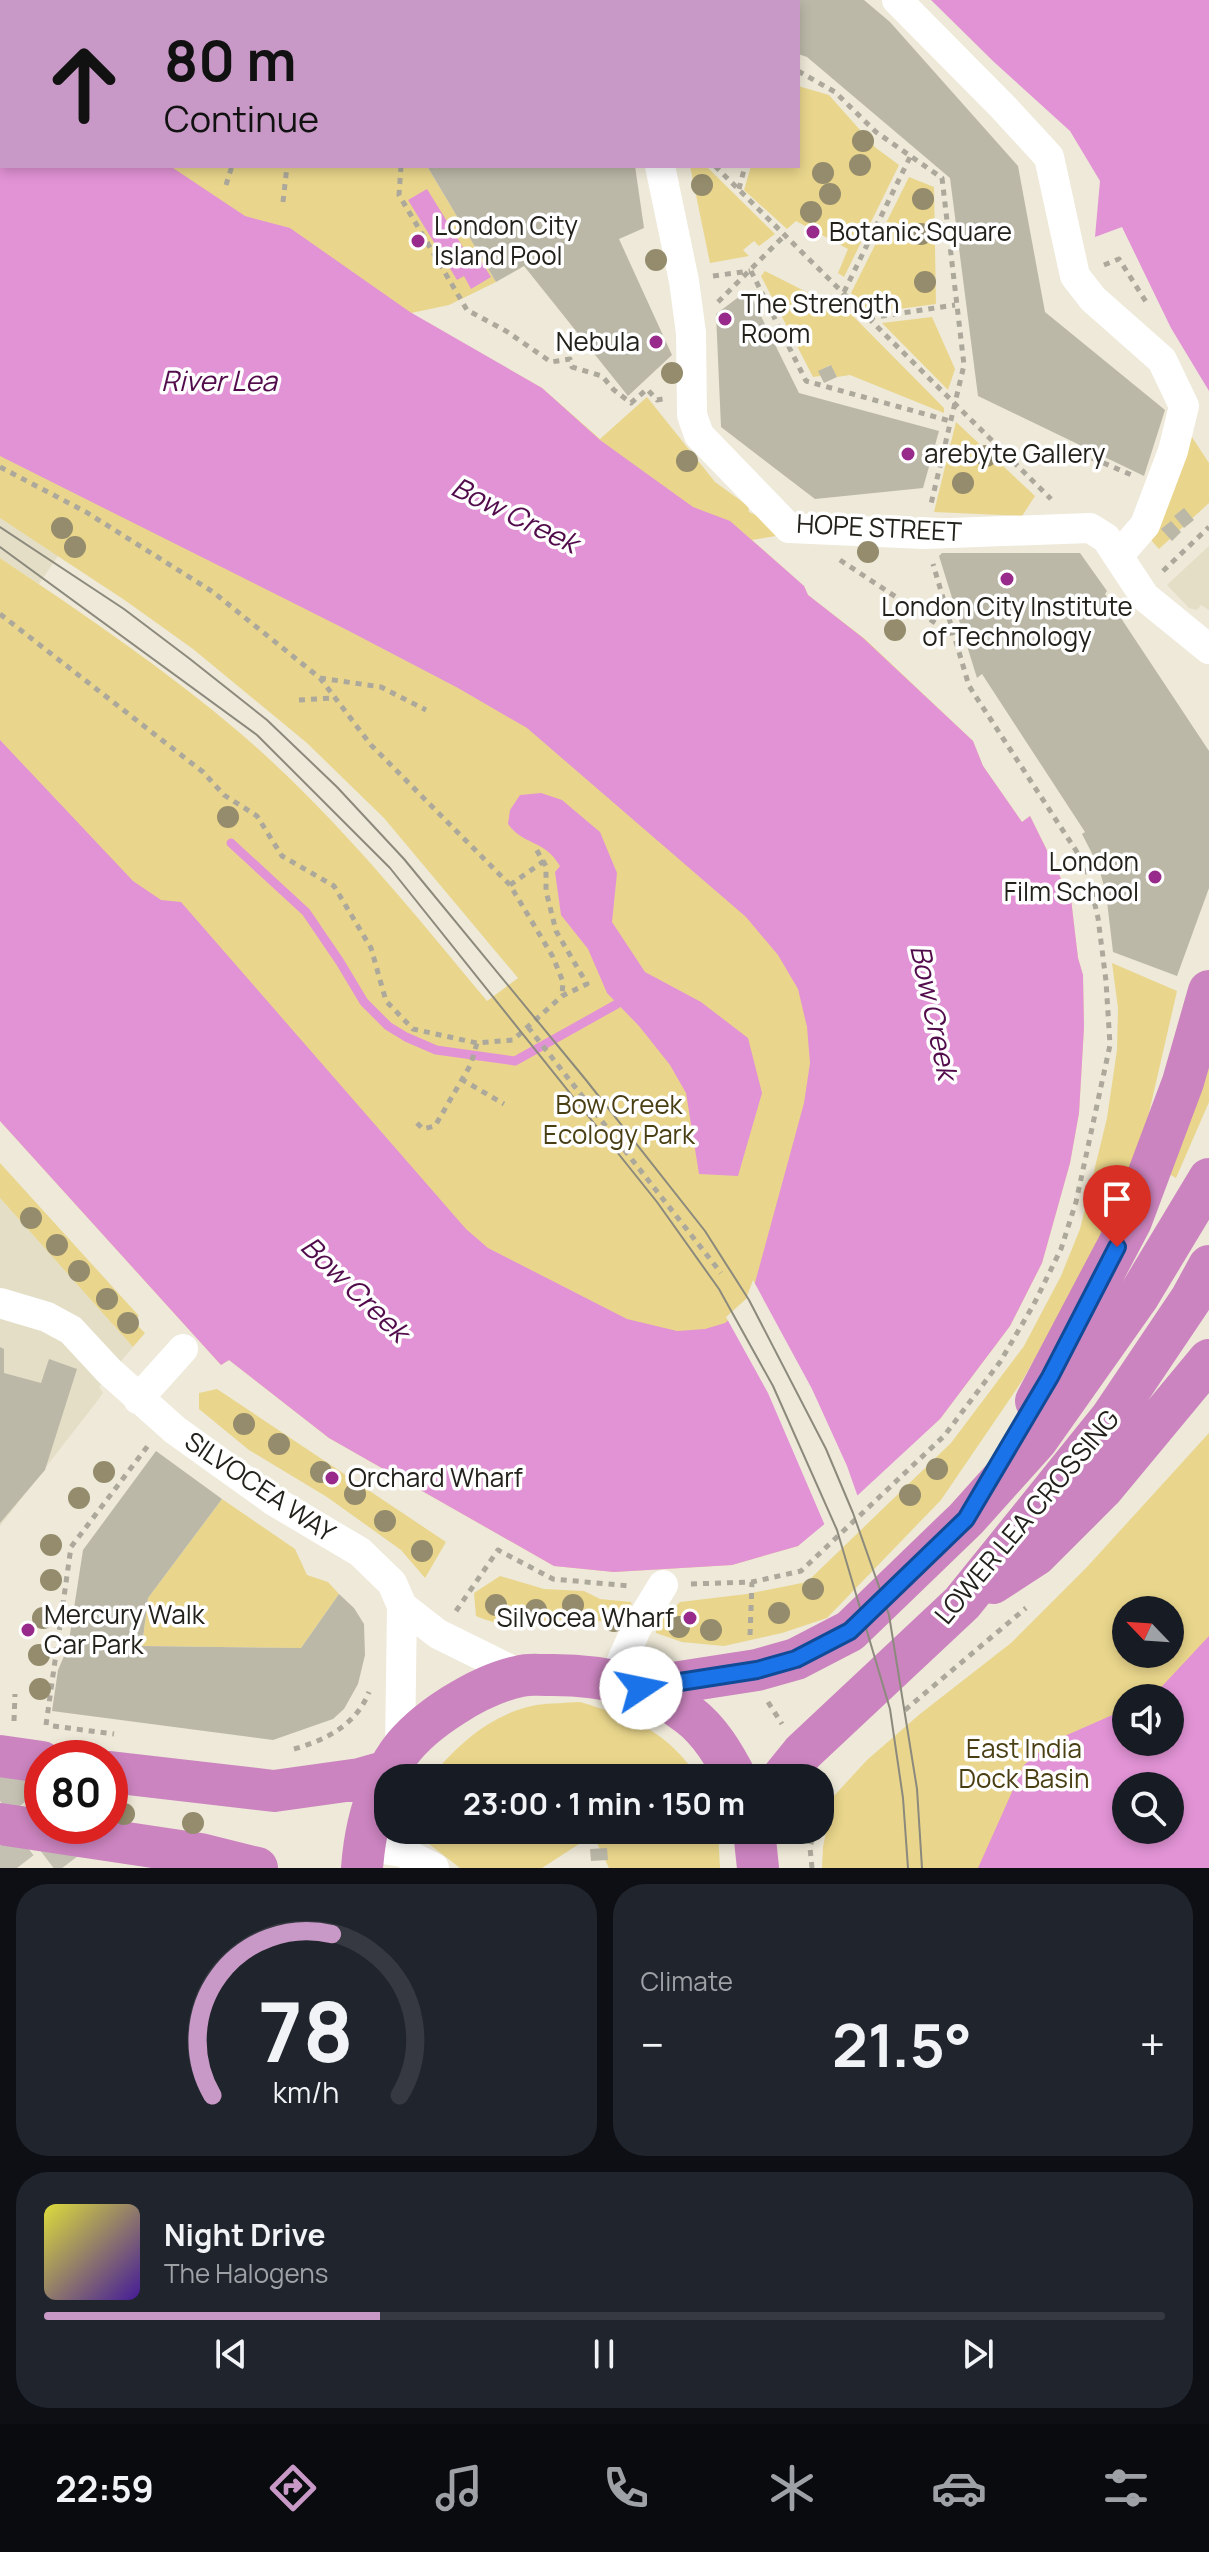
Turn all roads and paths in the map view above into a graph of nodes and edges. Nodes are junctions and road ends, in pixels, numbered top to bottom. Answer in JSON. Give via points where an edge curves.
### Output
{"nodes":[{"id":1,"x":897,"y":0,"type":"edge"},
{"id":2,"x":800,"y":72,"type":"edge"},
{"id":3,"x":911,"y":155,"type":"junction"},
{"id":4,"x":231,"y":168,"type":"edge"},
{"id":5,"x":287,"y":168,"type":"edge"},
{"id":6,"x":401,"y":168,"type":"edge"},
{"id":7,"x":660,"y":168,"type":"edge"},
{"id":8,"x":717,"y":168,"type":"edge"},
{"id":9,"x":744,"y":168,"type":"edge"},
{"id":10,"x":226,"y":185,"type":"dead end"},
{"id":11,"x":739,"y":190,"type":"junction"},
{"id":12,"x":283,"y":202,"type":"dead end"},
{"id":13,"x":784,"y":236,"type":"junction"},
{"id":14,"x":751,"y":271,"type":"junction"},
{"id":15,"x":684,"y":281,"type":"junction"},
{"id":16,"x":844,"y":292,"type":"junction"},
{"id":17,"x":955,"y":305,"type":"junction"},
{"id":18,"x":868,"y":318,"type":"junction"},
{"id":19,"x":691,"y":328,"type":"junction"},
{"id":20,"x":692,"y":395,"type":"junction"},
{"id":21,"x":954,"y":404,"type":"junction"},
{"id":22,"x":950,"y":421,"type":"junction"},
{"id":23,"x":1008,"y":456,"type":"junction"},
{"id":24,"x":1110,"y":466,"type":"dead end"},
{"id":25,"x":0,"y":467,"type":"edge"},
{"id":26,"x":1081,"y":527,"type":"junction"},
{"id":27,"x":1209,"y":527,"type":"edge"},
{"id":28,"x":798,"y":529,"type":"junction"},
{"id":29,"x":924,"y":534,"type":"junction"},
{"id":30,"x":1119,"y":555,"type":"junction"},
{"id":31,"x":1157,"y":577,"type":"dead end"},
{"id":32,"x":0,"y":614,"type":"edge"},
{"id":33,"x":954,"y":635,"type":"junction"},
{"id":34,"x":1207,"y":641,"type":"edge"},
{"id":35,"x":320,"y":678,"type":"junction"},
{"id":36,"x":334,"y":698,"type":"junction"},
{"id":37,"x":299,"y":700,"type":"dead end"},
{"id":38,"x":426,"y":710,"type":"dead end"},
{"id":39,"x":536,"y":849,"type":"dead end"},
{"id":40,"x":544,"y":861,"type":"junction"},
{"id":41,"x":510,"y":885,"type":"junction"},
{"id":42,"x":1209,"y":991,"type":"edge"},
{"id":43,"x":562,"y":996,"type":"junction"},
{"id":44,"x":528,"y":1027,"type":"junction"},
{"id":45,"x":477,"y":1043,"type":"junction"},
{"id":46,"x":461,"y":1079,"type":"junction"},
{"id":47,"x":504,"y":1104,"type":"dead end"},
{"id":48,"x":417,"y":1123,"type":"dead end"},
{"id":49,"x":1209,"y":1179,"type":"edge"},
{"id":50,"x":1209,"y":1266,"type":"edge"},
{"id":51,"x":721,"y":1273,"type":"dead end"},
{"id":52,"x":0,"y":1303,"type":"edge"},
{"id":53,"x":183,"y":1349,"type":"dead end"},
{"id":54,"x":1209,"y":1360,"type":"edge"},
{"id":55,"x":138,"y":1399,"type":"junction"},
{"id":56,"x":154,"y":1438,"type":"dead end"},
{"id":57,"x":966,"y":1519,"type":"junction"},
{"id":58,"x":752,"y":1582,"type":"junction"},
{"id":59,"x":663,"y":1585,"type":"junction"},
{"id":60,"x":962,"y":1603,"type":"junction"},
{"id":61,"x":402,"y":1606,"type":"junction"},
{"id":62,"x":451,"y":1618,"type":"dead end"},
{"id":63,"x":751,"y":1645,"type":"dead end"},
{"id":64,"x":521,"y":1675,"type":"junction"},
{"id":65,"x":372,"y":1684,"type":"dead end"},
{"id":66,"x":627,"y":1684,"type":"junction"},
{"id":67,"x":15,"y":1694,"type":"dead end"},
{"id":68,"x":766,"y":1698,"type":"dead end"},
{"id":69,"x":0,"y":1722,"type":"edge"},
{"id":70,"x":783,"y":1725,"type":"dead end"},
{"id":71,"x":13,"y":1734,"type":"edge"},
{"id":72,"x":41,"y":1737,"type":"edge"},
{"id":73,"x":284,"y":1752,"type":"dead end"},
{"id":74,"x":128,"y":1757,"type":"edge"},
{"id":75,"x":394,"y":1761,"type":"junction"},
{"id":76,"x":729,"y":1764,"type":"edge"},
{"id":77,"x":793,"y":1764,"type":"edge"},
{"id":78,"x":0,"y":1824,"type":"edge"},
{"id":79,"x":755,"y":1844,"type":"edge"},
{"id":80,"x":811,"y":1844,"type":"edge"},
{"id":81,"x":363,"y":1857,"type":"edge"},
{"id":82,"x":257,"y":1868,"type":"edge"},
{"id":83,"x":434,"y":1868,"type":"edge"},
{"id":84,"x":758,"y":1868,"type":"edge"},
{"id":85,"x":812,"y":1868,"type":"edge"}],
"edges":[{"from":1,"to":30,"type":"street","via":[[1049,157],[1075,276],[1093,299],[1162,360],[1184,406],[1145,525]]},
{"from":2,"to":3,"type":"path","via":[[835,92],[876,132]]},
{"from":3,"to":16,"type":"path"},
{"from":3,"to":17,"type":"path","via":[[942,178]]},
{"from":4,"to":10,"type":"path"},
{"from":5,"to":12,"type":"path"},
{"from":6,"to":20,"type":"path","via":[[399,195],[467,310],[551,362],[570,359],[572,367],[602,376],[631,403],[647,389],[657,400]]},
{"from":7,"to":15,"type":"street","name":"HOPE STREET"},
{"from":8,"to":11,"type":"path"},
{"from":9,"to":11,"type":"path"},
{"from":11,"to":13,"type":"path"},
{"from":13,"to":14,"type":"path"},
{"from":13,"to":16,"type":"path"},
{"from":14,"to":15,"type":"path"},
{"from":14,"to":19,"type":"path"},
{"from":14,"to":22,"type":"path","via":[[806,381]]},
{"from":15,"to":19,"type":"street","name":"HOPE STREET"},
{"from":16,"to":18,"type":"path"},
{"from":17,"to":18,"type":"path"},
{"from":17,"to":21,"type":"path","via":[[964,365]]},
{"from":18,"to":21,"type":"path"},
{"from":19,"to":20,"type":"street","name":"HOPE STREET"},
{"from":20,"to":28,"type":"street","name":"HOPE STREET","via":[[699,435],[789,528]]},
{"from":21,"to":22,"type":"path"},
{"from":21,"to":23,"type":"path"},
{"from":22,"to":29,"type":"path"},
{"from":23,"to":24,"type":"path","via":[[1085,455]]},
{"from":23,"to":26,"type":"path"},
{"from":25,"to":35,"type":"path","via":[[86,512],[213,592]]},
{"from":26,"to":29,"type":"street","name":"HOPE STREET"},
{"from":26,"to":30,"type":"street","via":[[1106,538]]},
{"from":27,"to":31,"type":"path"},
{"from":28,"to":29,"type":"street","name":"HOPE STREET"},
{"from":28,"to":33,"type":"path"},
{"from":29,"to":33,"type":"path"},
{"from":30,"to":34,"type":"street","via":[[1145,597]]},
{"from":32,"to":45,"type":"path","via":[[257,816],[282,856],[334,886],[371,948],[386,1001],[413,1029]]},
{"from":33,"to":58,"type":"path","via":[[969,686],[1086,866],[1098,918],[1110,1045],[1095,1116],[1061,1249],[1000,1362],[944,1436],[801,1571]]},
{"from":35,"to":36,"type":"path"},
{"from":35,"to":38,"type":"path","via":[[381,687]]},
{"from":36,"to":37,"type":"path"},
{"from":36,"to":41,"type":"path","via":[[371,745]]},
{"from":39,"to":40,"type":"path"},
{"from":40,"to":41,"type":"path"},
{"from":40,"to":43,"type":"path","via":[[556,931],[587,984]]},
{"from":41,"to":43,"type":"path","via":[[553,957],[563,982]]},
{"from":42,"to":57,"type":"highway","via":[[1183,1082],[1131,1221],[1050,1377]]},
{"from":43,"to":44,"type":"path"},
{"from":44,"to":45,"type":"path","via":[[513,1040]]},
{"from":44,"to":51,"type":"path"},
{"from":45,"to":46,"type":"path"},
{"from":46,"to":47,"type":"path"},
{"from":46,"to":48,"type":"path","via":[[435,1126],[423,1129]]},
{"from":49,"to":57,"type":"highway","name":"LOWER LEA CROSSING","via":[[1138,1297],[1037,1440]]},
{"from":50,"to":60,"type":"highway","name":"LOWER LEA CROSSING","via":[[1111,1418]]},
{"from":52,"to":55,"type":"street","name":"SILVOCEA WAY","via":[[71,1330]]},
{"from":53,"to":55,"type":"street"},
{"from":54,"to":60,"type":"highway","via":[[1102,1489],[1036,1555]]},
{"from":55,"to":61,"type":"street","name":"SILVOCEA WAY","via":[[186,1456],[360,1552],[392,1583]]},
{"from":56,"to":72,"type":"path","via":[[71,1547]]},
{"from":57,"to":66,"type":"highway","name":"LOWER LEA CROSSING","via":[[850,1631],[818,1649],[757,1670]]},
{"from":58,"to":59,"type":"path"},
{"from":58,"to":63,"type":"path"},
{"from":59,"to":62,"type":"path","via":[[553,1579],[498,1550]]},
{"from":59,"to":66,"type":"street","via":[[636,1629]]},
{"from":60,"to":77,"type":"highway","name":"LOWER LEA CROSSING"},
{"from":61,"to":64,"type":"street","name":"SILVOCEA WAY","via":[[438,1634]]},
{"from":61,"to":75,"type":"street"},
{"from":64,"to":66,"type":"highway"},
{"from":64,"to":75,"type":"highway","via":[[440,1714]]},
{"from":65,"to":73,"type":"path","via":[[354,1718],[342,1728]]},
{"from":66,"to":76,"type":"highway","via":[[689,1715]]},
{"from":67,"to":71,"type":"path"},
{"from":68,"to":70,"type":"path"},
{"from":69,"to":71,"type":"path"},
{"from":71,"to":72,"type":"highway"},
{"from":74,"to":75,"type":"highway","via":[[274,1791],[360,1779]]},
{"from":75,"to":81,"type":"highway","via":[[373,1806]]},
{"from":78,"to":82,"type":"highway","via":[[200,1854]]},
{"from":79,"to":84,"type":"highway"},
{"from":80,"to":85,"type":"path"},
{"from":81,"to":83,"type":"street","via":[[402,1852]]}]}
